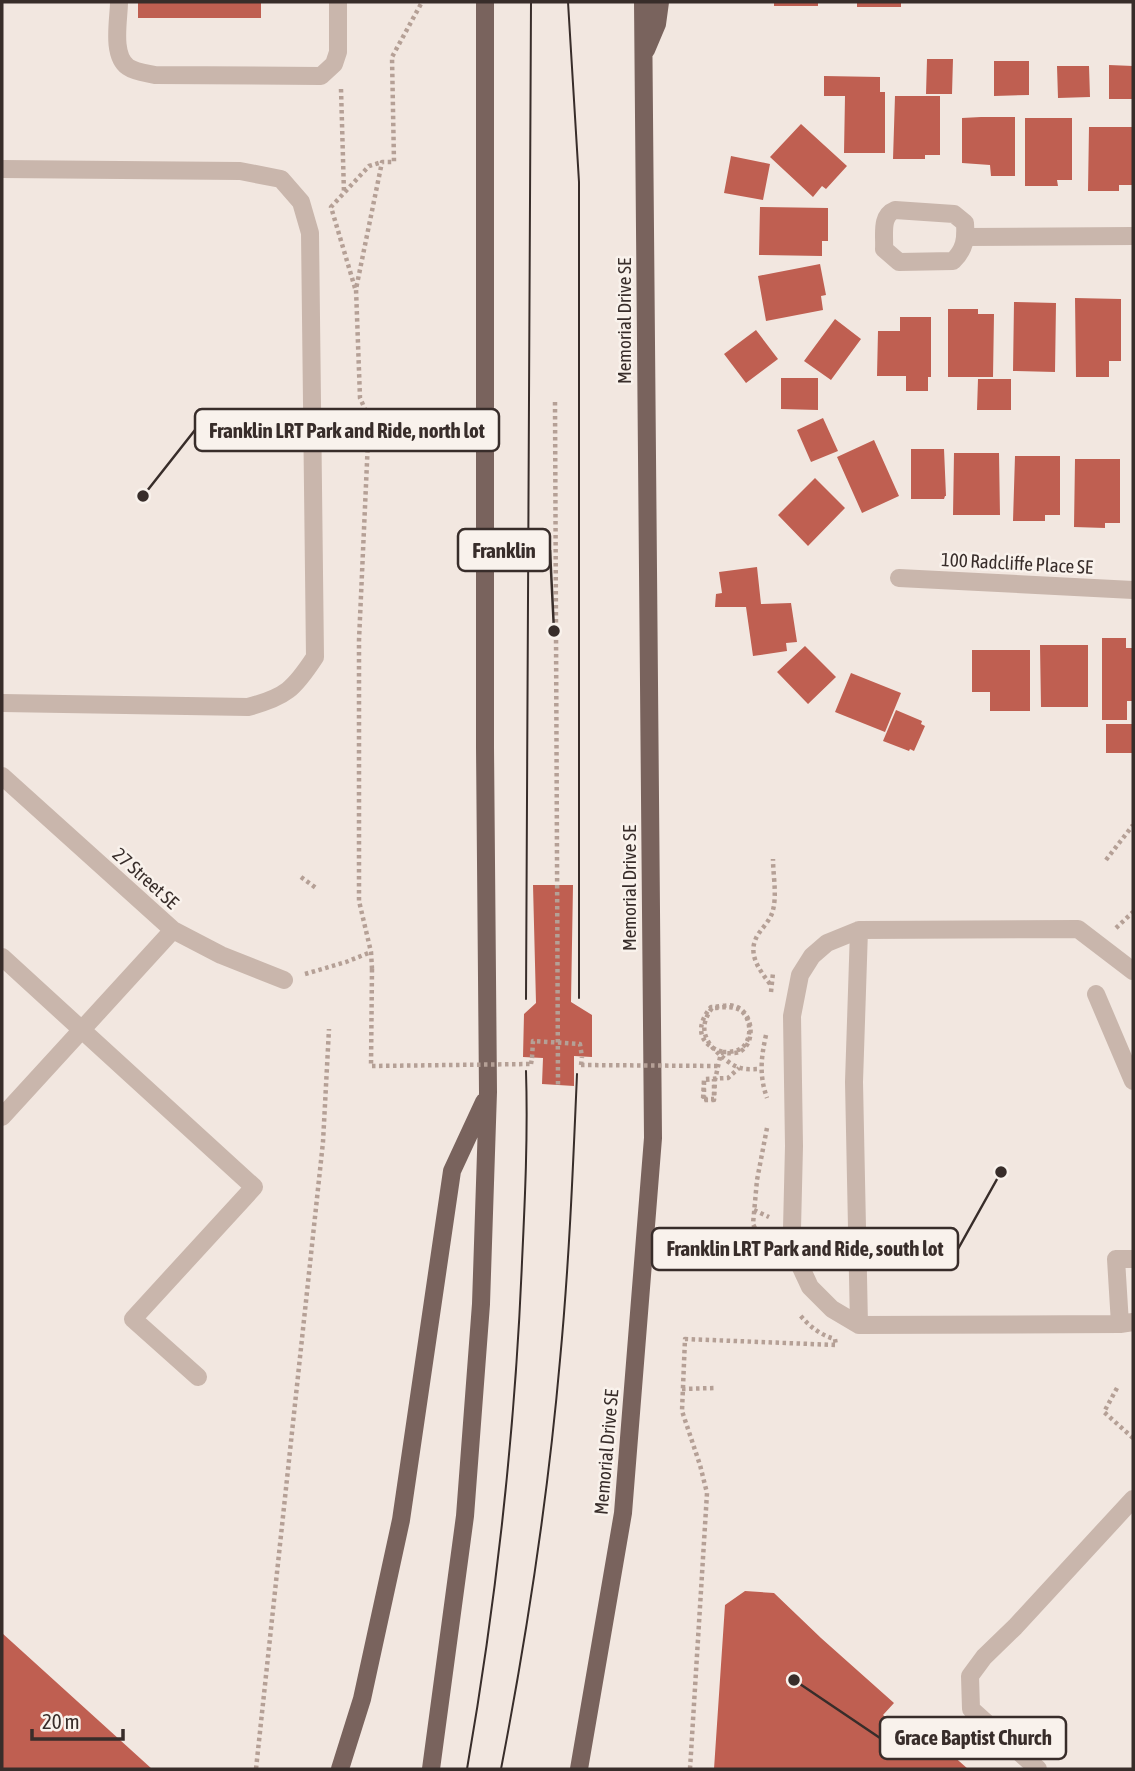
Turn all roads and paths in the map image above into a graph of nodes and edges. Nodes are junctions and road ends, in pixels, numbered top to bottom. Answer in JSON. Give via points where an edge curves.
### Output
{"nodes":[{"id":1,"x":119,"y":2,"type":"edge"},
{"id":2,"x":338,"y":2,"type":"edge"},
{"id":3,"x":422,"y":2,"type":"edge"},
{"id":4,"x":485,"y":2,"type":"edge"},
{"id":5,"x":643,"y":2,"type":"edge"},
{"id":6,"x":660,"y":2,"type":"edge"},
{"id":7,"x":643,"y":57,"type":"junction"},
{"id":8,"x":341,"y":117,"type":"dead end"},
{"id":9,"x":382,"y":162,"type":"junction"},
{"id":10,"x":2,"y":169,"type":"edge"},
{"id":11,"x":344,"y":194,"type":"junction"},
{"id":12,"x":1133,"y":236,"type":"edge"},
{"id":13,"x":966,"y":237,"type":"junction"},
{"id":14,"x":356,"y":289,"type":"junction"},
{"id":15,"x":555,"y":402,"type":"dead end"},
{"id":16,"x":899,"y":578,"type":"dead end"},
{"id":17,"x":1133,"y":590,"type":"edge"},
{"id":18,"x":2,"y":703,"type":"edge"},
{"id":19,"x":2,"y":776,"type":"edge"},
{"id":20,"x":1133,"y":825,"type":"edge"},
{"id":21,"x":773,"y":859,"type":"dead end"},
{"id":22,"x":1106,"y":860,"type":"dead end"},
{"id":23,"x":301,"y":877,"type":"dead end"},
{"id":24,"x":316,"y":888,"type":"dead end"},
{"id":25,"x":173,"y":930,"type":"junction"},
{"id":26,"x":859,"y":930,"type":"junction"},
{"id":27,"x":371,"y":952,"type":"junction"},
{"id":28,"x":2,"y":957,"type":"edge"},
{"id":29,"x":1133,"y":971,"type":"edge"},
{"id":30,"x":284,"y":980,"type":"joint"},
{"id":31,"x":770,"y":985,"type":"dead end"},
{"id":32,"x":1096,"y":994,"type":"dead end"},
{"id":33,"x":768,"y":1026,"type":"dead end"},
{"id":34,"x":82,"y":1028,"type":"junction"},
{"id":35,"x":330,"y":1029,"type":"dead end"},
{"id":36,"x":559,"y":1042,"type":"junction"},
{"id":37,"x":719,"y":1066,"type":"junction"},
{"id":38,"x":739,"y":1068,"type":"junction"},
{"id":39,"x":760,"y":1069,"type":"junction"},
{"id":40,"x":1133,"y":1082,"type":"edge"},
{"id":41,"x":558,"y":1085,"type":"dead end"},
{"id":42,"x":488,"y":1092,"type":"junction"},
{"id":43,"x":767,"y":1104,"type":"dead end"},
{"id":44,"x":2,"y":1117,"type":"edge"},
{"id":45,"x":767,"y":1120,"type":"dead end"},
{"id":46,"x":1133,"y":1259,"type":"edge"},
{"id":47,"x":773,"y":1265,"type":"dead end"},
{"id":48,"x":795,"y":1309,"type":"dead end"},
{"id":49,"x":1127,"y":1323,"type":"edge"},
{"id":50,"x":859,"y":1325,"type":"junction"},
{"id":51,"x":198,"y":1377,"type":"dead end"},
{"id":52,"x":715,"y":1388,"type":"dead end"},
{"id":53,"x":1117,"y":1388,"type":"dead end"},
{"id":54,"x":682,"y":1389,"type":"junction"},
{"id":55,"x":1133,"y":1438,"type":"edge"},
{"id":56,"x":1133,"y":1499,"type":"edge"},
{"id":57,"x":256,"y":1769,"type":"edge"},
{"id":58,"x":340,"y":1769,"type":"edge"},
{"id":59,"x":431,"y":1769,"type":"edge"},
{"id":60,"x":579,"y":1769,"type":"edge"},
{"id":61,"x":690,"y":1769,"type":"edge"},
{"id":62,"x":1038,"y":1769,"type":"edge"}],
"edges":[{"from":1,"to":2,"type":"street","via":[[118,53],[126,66],[141,72],[321,76],[334,64],[338,52]]},
{"from":3,"to":9,"type":"path","via":[[393,57],[394,162]]},
{"from":4,"to":42,"type":"main road"},
{"from":5,"to":7,"type":"main road","name":"Memorial Drive SE"},
{"from":6,"to":7,"type":"main road","via":[[657,24]]},
{"from":7,"to":60,"type":"main road","name":"Memorial Drive SE","via":[[653,1138],[623,1513]]},
{"from":8,"to":11,"type":"path"},
{"from":9,"to":11,"type":"path","via":[[369,166]]},
{"from":9,"to":14,"type":"path"},
{"from":10,"to":18,"type":"street","via":[[240,171],[281,180],[302,202],[310,233],[315,657],[288,691],[275,700],[248,707]]},
{"from":11,"to":14,"type":"path","via":[[331,207]]},
{"from":12,"to":13,"type":"street"},
{"from":13,"to":13,"type":"street","via":[[965,223],[954,214],[895,210],[885,219],[884,249],[900,262],[953,261]]},
{"from":14,"to":27,"type":"path","via":[[360,398],[369,418],[359,640],[359,901]]},
{"from":15,"to":36,"type":"path"},
{"from":16,"to":17,"type":"street","name":"100 Radcliffe Place SE"},
{"from":19,"to":25,"type":"street","name":"27 Street SE"},
{"from":20,"to":22,"type":"path"},
{"from":21,"to":31,"type":"path","via":[[774,909],[757,936],[753,953]]},
{"from":23,"to":24,"type":"path"},
{"from":25,"to":30,"type":"street","name":"27 Street SE"},
{"from":25,"to":34,"type":"street"},
{"from":26,"to":29,"type":"street","via":[[1077,929]]},
{"from":26,"to":50,"type":"street","via":[[854,1082]]},
{"from":26,"to":50,"type":"street","via":[[827,943],[812,956],[800,975],[792,1016],[792,1229],[797,1259],[810,1287],[832,1309]]},
{"from":27,"to":30,"type":"path"},
{"from":27,"to":36,"type":"path","bridge":true,"via":[[370,1066],[531,1064],[533,1041]]},
{"from":28,"to":34,"type":"street"},
{"from":32,"to":40,"type":"street"},
{"from":33,"to":39,"type":"path"},
{"from":34,"to":44,"type":"street"},
{"from":34,"to":51,"type":"street","via":[[254,1187],[133,1320]]},
{"from":35,"to":57,"type":"path","via":[[323,1142]]},
{"from":36,"to":37,"type":"path","bridge":true,"via":[[580,1044],[581,1065]]},
{"from":36,"to":41,"type":"path"},
{"from":37,"to":38,"type":"path","bridge":true,"via":[[715,1080],[714,1099],[704,1099],[704,1080],[714,1079],[714,1100],[703,1100],[704,1079],[728,1077]]},
{"from":37,"to":38,"type":"path","bridge":true,"via":[[722,1053],[739,1052],[747,1045],[750,1037],[750,1018],[744,1011],[734,1006],[711,1007],[701,1024],[703,1040],[711,1049],[723,1052],[738,1051],[748,1036],[749,1019],[744,1012],[712,1008],[703,1030],[711,1047]]},
{"from":38,"to":39,"type":"path"},
{"from":39,"to":43,"type":"path"},
{"from":42,"to":58,"type":"main road","via":[[452,1171],[401,1520],[362,1699]]},
{"from":42,"to":59,"type":"main road","via":[[481,1304],[465,1516]]},
{"from":45,"to":47,"type":"path","via":[[753,1224]]},
{"from":46,"to":49,"type":"street","via":[[1116,1259]]},
{"from":48,"to":54,"type":"path","via":[[808,1325],[835,1339],[836,1345],[685,1339]]},
{"from":49,"to":50,"type":"street"},
{"from":52,"to":54,"type":"path"},
{"from":53,"to":55,"type":"path","via":[[1104,1412]]},
{"from":54,"to":61,"type":"path","via":[[682,1411],[707,1493]]},
{"from":56,"to":62,"type":"street","via":[[970,1676],[971,1709]]}]}
